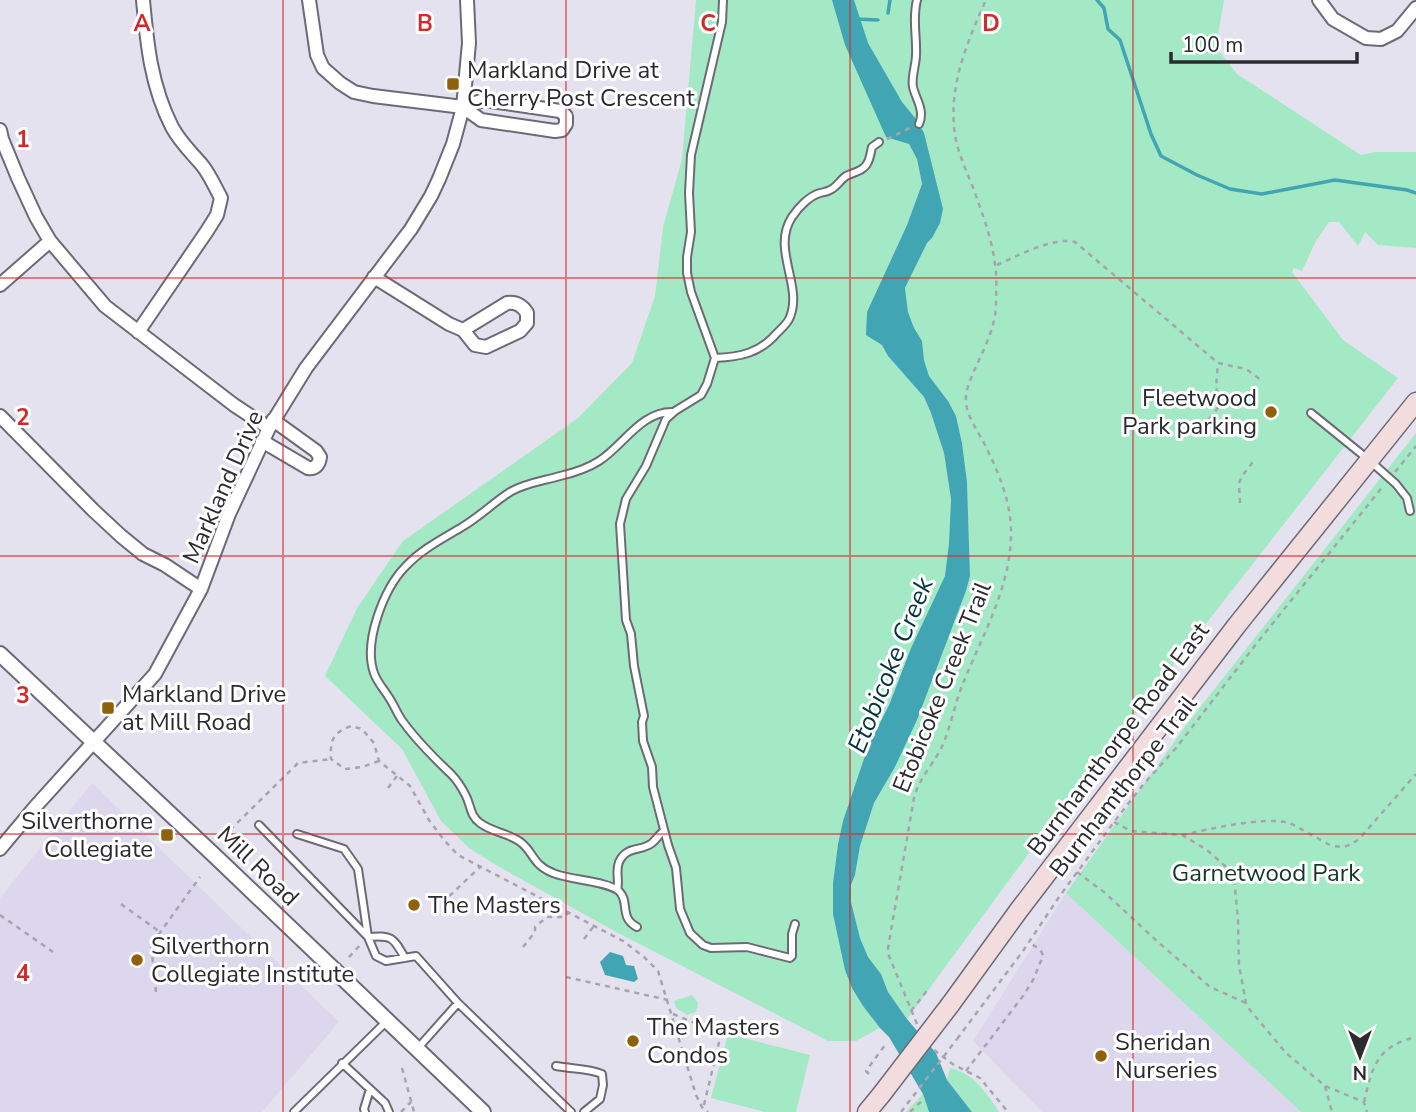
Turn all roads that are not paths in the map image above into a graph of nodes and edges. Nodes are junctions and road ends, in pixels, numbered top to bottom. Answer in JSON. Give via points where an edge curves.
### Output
{"nodes":[{"id":1,"x":143,"y":0,"type":"edge"},
{"id":2,"x":309,"y":0,"type":"edge"},
{"id":3,"x":467,"y":0,"type":"edge"},
{"id":4,"x":723,"y":0,"type":"edge"},
{"id":5,"x":917,"y":0,"type":"edge"},
{"id":6,"x":1319,"y":0,"type":"edge"},
{"id":7,"x":1416,"y":8,"type":"edge"},
{"id":8,"x":463,"y":107,"type":"junction"},
{"id":9,"x":919,"y":124,"type":"road end"},
{"id":10,"x":0,"y":130,"type":"edge"},
{"id":11,"x":879,"y":142,"type":"road end"},
{"id":12,"x":50,"y":241,"type":"junction"},
{"id":13,"x":374,"y":277,"type":"junction"},
{"id":14,"x":0,"y":285,"type":"edge"},
{"id":15,"x":463,"y":330,"type":"junction"},
{"id":16,"x":138,"y":332,"type":"junction"},
{"id":17,"x":715,"y":358,"type":"junction"},
{"id":18,"x":1416,"y":402,"type":"edge"},
{"id":19,"x":673,"y":412,"type":"junction"},
{"id":20,"x":1311,"y":413,"type":"dead end"},
{"id":21,"x":0,"y":416,"type":"edge"},
{"id":22,"x":271,"y":424,"type":"junction"},
{"id":23,"x":262,"y":441,"type":"junction"},
{"id":24,"x":1370,"y":460,"type":"junction"},
{"id":25,"x":1410,"y":511,"type":"dead end"},
{"id":26,"x":201,"y":589,"type":"junction"},
{"id":27,"x":0,"y":654,"type":"edge"},
{"id":28,"x":94,"y":743,"type":"junction"},
{"id":29,"x":259,"y":825,"type":"dead end"},
{"id":30,"x":664,"y":831,"type":"junction"},
{"id":31,"x":297,"y":834,"type":"dead end"},
{"id":32,"x":0,"y":849,"type":"edge"},
{"id":33,"x":617,"y":890,"type":"junction"},
{"id":34,"x":795,"y":924,"type":"dead end"},
{"id":35,"x":637,"y":927,"type":"dead end"},
{"id":36,"x":368,"y":937,"type":"junction"},
{"id":37,"x":405,"y":958,"type":"junction"},
{"id":38,"x":458,"y":1003,"type":"junction"},
{"id":39,"x":387,"y":1021,"type":"junction"},
{"id":40,"x":418,"y":1048,"type":"junction"},
{"id":41,"x":342,"y":1063,"type":"junction"},
{"id":42,"x":556,"y":1066,"type":"dead end"},
{"id":43,"x":370,"y":1090,"type":"junction"},
{"id":44,"x":294,"y":1112,"type":"edge"},
{"id":45,"x":365,"y":1112,"type":"edge"},
{"id":46,"x":389,"y":1112,"type":"edge"},
{"id":47,"x":483,"y":1112,"type":"edge"},
{"id":48,"x":571,"y":1112,"type":"edge"},
{"id":49,"x":584,"y":1112,"type":"edge"},
{"id":50,"x":867,"y":1112,"type":"edge"}],
"edges":[{"from":1,"to":16,"type":"street","via":[[148,52],[163,107],[221,198],[208,231]]},
{"from":2,"to":8,"type":"street","via":[[317,55],[323,68],[340,83],[373,96]]},
{"from":3,"to":8,"type":"street","name":"Markland Drive","via":[[469,43]]},
{"from":4,"to":17,"type":"lane","via":[[691,155],[687,257],[691,292]]},
{"from":5,"to":9,"type":"lane","via":[[913,82],[920,106]]},
{"from":6,"to":7,"type":"street","via":[[1333,19],[1366,38],[1381,39],[1397,31]]},
{"from":8,"to":8,"type":"street","via":[[481,120],[555,131],[566,124],[562,112],[554,110],[484,100]]},
{"from":8,"to":13,"type":"street","name":"Markland Drive","via":[[431,197]]},
{"from":10,"to":12,"type":"street"},
{"from":11,"to":17,"type":"lane","via":[[859,171],[813,196],[789,223],[785,240],[793,307],[788,322],[758,350]]},
{"from":12,"to":14,"type":"street"},
{"from":12,"to":16,"type":"street","via":[[105,306]]},
{"from":13,"to":15,"type":"street"},
{"from":13,"to":22,"type":"street","name":"Markland Drive"},
{"from":15,"to":15,"type":"street","via":[[507,303],[526,310],[527,323],[522,329],[486,348],[475,345]]},
{"from":16,"to":22,"type":"street","via":[[234,405]]},
{"from":17,"to":19,"type":"lane","via":[[701,394]]},
{"from":18,"to":24,"type":"main road","name":"Burnhamthorpe Road East"},
{"from":19,"to":30,"type":"lane","via":[[626,499],[620,524],[624,604],[644,716],[641,732]]},
{"from":19,"to":33,"type":"lane","via":[[653,416],[599,461],[511,492],[428,547],[397,576],[371,638],[372,667],[378,681],[412,733],[457,782],[475,819],[520,841],[544,869]]},
{"from":20,"to":24,"type":"lane"},
{"from":21,"to":26,"type":"street","via":[[121,537]]},
{"from":22,"to":23,"type":"street","name":"Markland Drive"},
{"from":22,"to":23,"type":"street","via":[[318,454],[319,463],[308,468]]},
{"from":23,"to":26,"type":"street","name":"Markland Drive"},
{"from":24,"to":25,"type":"lane","via":[[1402,491]]},
{"from":24,"to":50,"type":"main road","name":"Burnhamthorpe Road East","bridge":true,"via":[[1237,625]]},
{"from":26,"to":28,"type":"street","name":"Markland Drive","via":[[155,674]]},
{"from":27,"to":28,"type":"street","name":"Mill Road"},
{"from":28,"to":32,"type":"street","name":"Markland Drive"},
{"from":28,"to":39,"type":"street","name":"Mill Road"},
{"from":29,"to":36,"type":"lane"},
{"from":30,"to":33,"type":"lane","via":[[652,843],[625,853],[617,871]]},
{"from":30,"to":34,"type":"lane","via":[[676,869],[680,908],[690,933],[703,945],[747,947],[790,958]]},
{"from":31,"to":36,"type":"lane","via":[[344,849],[358,869]]},
{"from":33,"to":35,"type":"lane","via":[[626,917]]},
{"from":36,"to":37,"type":"lane","via":[[386,936],[395,941]]},
{"from":36,"to":37,"type":"lane","via":[[376,956],[386,961]]},
{"from":37,"to":38,"type":"lane","via":[[416,956]]},
{"from":38,"to":40,"type":"lane"},
{"from":38,"to":48,"type":"lane"},
{"from":39,"to":40,"type":"street","name":"Mill Road"},
{"from":39,"to":41,"type":"lane"},
{"from":40,"to":47,"type":"street","name":"Mill Road"},
{"from":41,"to":43,"type":"lane"},
{"from":41,"to":44,"type":"lane"},
{"from":42,"to":49,"type":"lane","via":[[602,1074],[600,1099]]},
{"from":43,"to":45,"type":"lane"},
{"from":43,"to":46,"type":"lane"}]}
